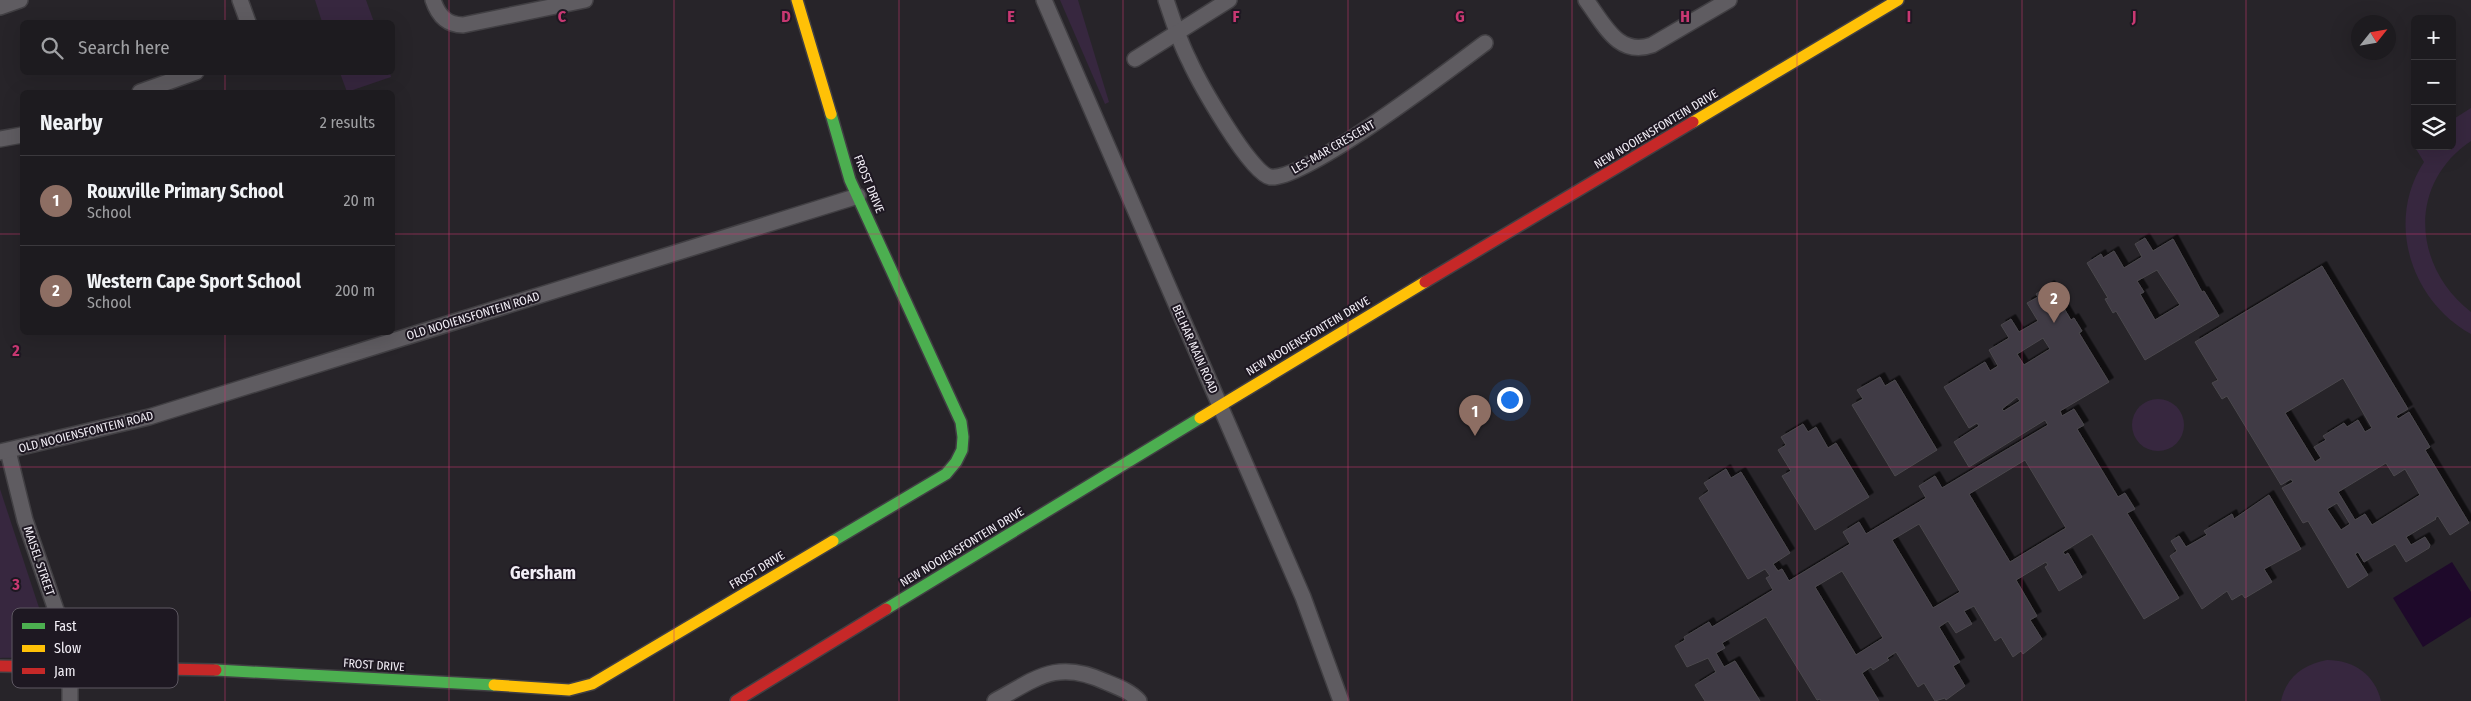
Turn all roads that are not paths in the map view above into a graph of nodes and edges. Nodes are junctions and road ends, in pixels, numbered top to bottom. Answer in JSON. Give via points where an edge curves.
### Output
{"nodes":[{"id":1,"x":20,"y":0,"type":"edge"},
{"id":2,"x":240,"y":0,"type":"edge"},
{"id":3,"x":433,"y":0,"type":"edge"},
{"id":4,"x":584,"y":0,"type":"edge"},
{"id":5,"x":797,"y":0,"type":"edge"},
{"id":6,"x":1044,"y":0,"type":"edge"},
{"id":7,"x":1166,"y":0,"type":"edge"},
{"id":8,"x":1229,"y":0,"type":"edge"},
{"id":9,"x":1586,"y":0,"type":"edge"},
{"id":10,"x":1730,"y":0,"type":"edge"},
{"id":11,"x":1898,"y":0,"type":"edge"},
{"id":12,"x":0,"y":7,"type":"edge"},
{"id":13,"x":247,"y":20,"type":"edge"},
{"id":14,"x":1178,"y":33,"type":"junction"},
{"id":15,"x":1485,"y":44,"type":"dead end"},
{"id":16,"x":1135,"y":59,"type":"dead end"},
{"id":17,"x":188,"y":75,"type":"edge"},
{"id":18,"x":146,"y":90,"type":"edge"},
{"id":19,"x":20,"y":135,"type":"edge"},
{"id":20,"x":0,"y":139,"type":"edge"},
{"id":21,"x":858,"y":196,"type":"junction"},
{"id":22,"x":1220,"y":404,"type":"junction"},
{"id":23,"x":4,"y":452,"type":"edge"},
{"id":24,"x":55,"y":608,"type":"edge"},
{"id":25,"x":178,"y":669,"type":"edge"},
{"id":26,"x":70,"y":688,"type":"edge"},
{"id":27,"x":70,"y":701,"type":"edge"},
{"id":28,"x":736,"y":701,"type":"edge"},
{"id":29,"x":995,"y":701,"type":"edge"},
{"id":30,"x":1139,"y":701,"type":"edge"},
{"id":31,"x":1341,"y":701,"type":"edge"}],
"edges":[{"from":1,"to":12,"type":"street"},
{"from":2,"to":13,"type":"street"},
{"from":3,"to":4,"type":"street","via":[[442,17],[452,24],[463,25]]},
{"from":5,"to":21,"type":"street","name":"FROST DRIVE","via":[[850,180]]},
{"from":6,"to":22,"type":"street","name":"BELHAR MAIN ROAD"},
{"from":7,"to":14,"type":"street"},
{"from":8,"to":14,"type":"street"},
{"from":9,"to":10,"type":"street","via":[[1617,40],[1629,48],[1641,49]]},
{"from":11,"to":22,"type":"street","name":"NEW NOOIENSFONTEIN DRIVE"},
{"from":14,"to":15,"type":"street","name":"LES-MAR CRESCENT","via":[[1205,92],[1250,161],[1262,173],[1272,177],[1302,167],[1394,112]]},
{"from":14,"to":16,"type":"street"},
{"from":17,"to":18,"type":"street"},
{"from":19,"to":20,"type":"street"},
{"from":21,"to":23,"type":"street","name":"OLD NOOIENSFONTEIN ROAD","via":[[149,417]]},
{"from":21,"to":25,"type":"street","name":"FROST DRIVE","via":[[961,422],[963,448],[960,458],[946,474],[592,684],[569,690]]},
{"from":22,"to":28,"type":"street","name":"NEW NOOIENSFONTEIN DRIVE"},
{"from":22,"to":31,"type":"street","name":"BELHAR MAIN ROAD","via":[[1303,597]]},
{"from":23,"to":24,"type":"street","name":"MAISEL STREET"},
{"from":26,"to":27,"type":"street","name":"MAISEL STREET"},
{"from":29,"to":30,"type":"street","via":[[1032,680],[1068,670],[1095,677],[1132,694]]}]}
